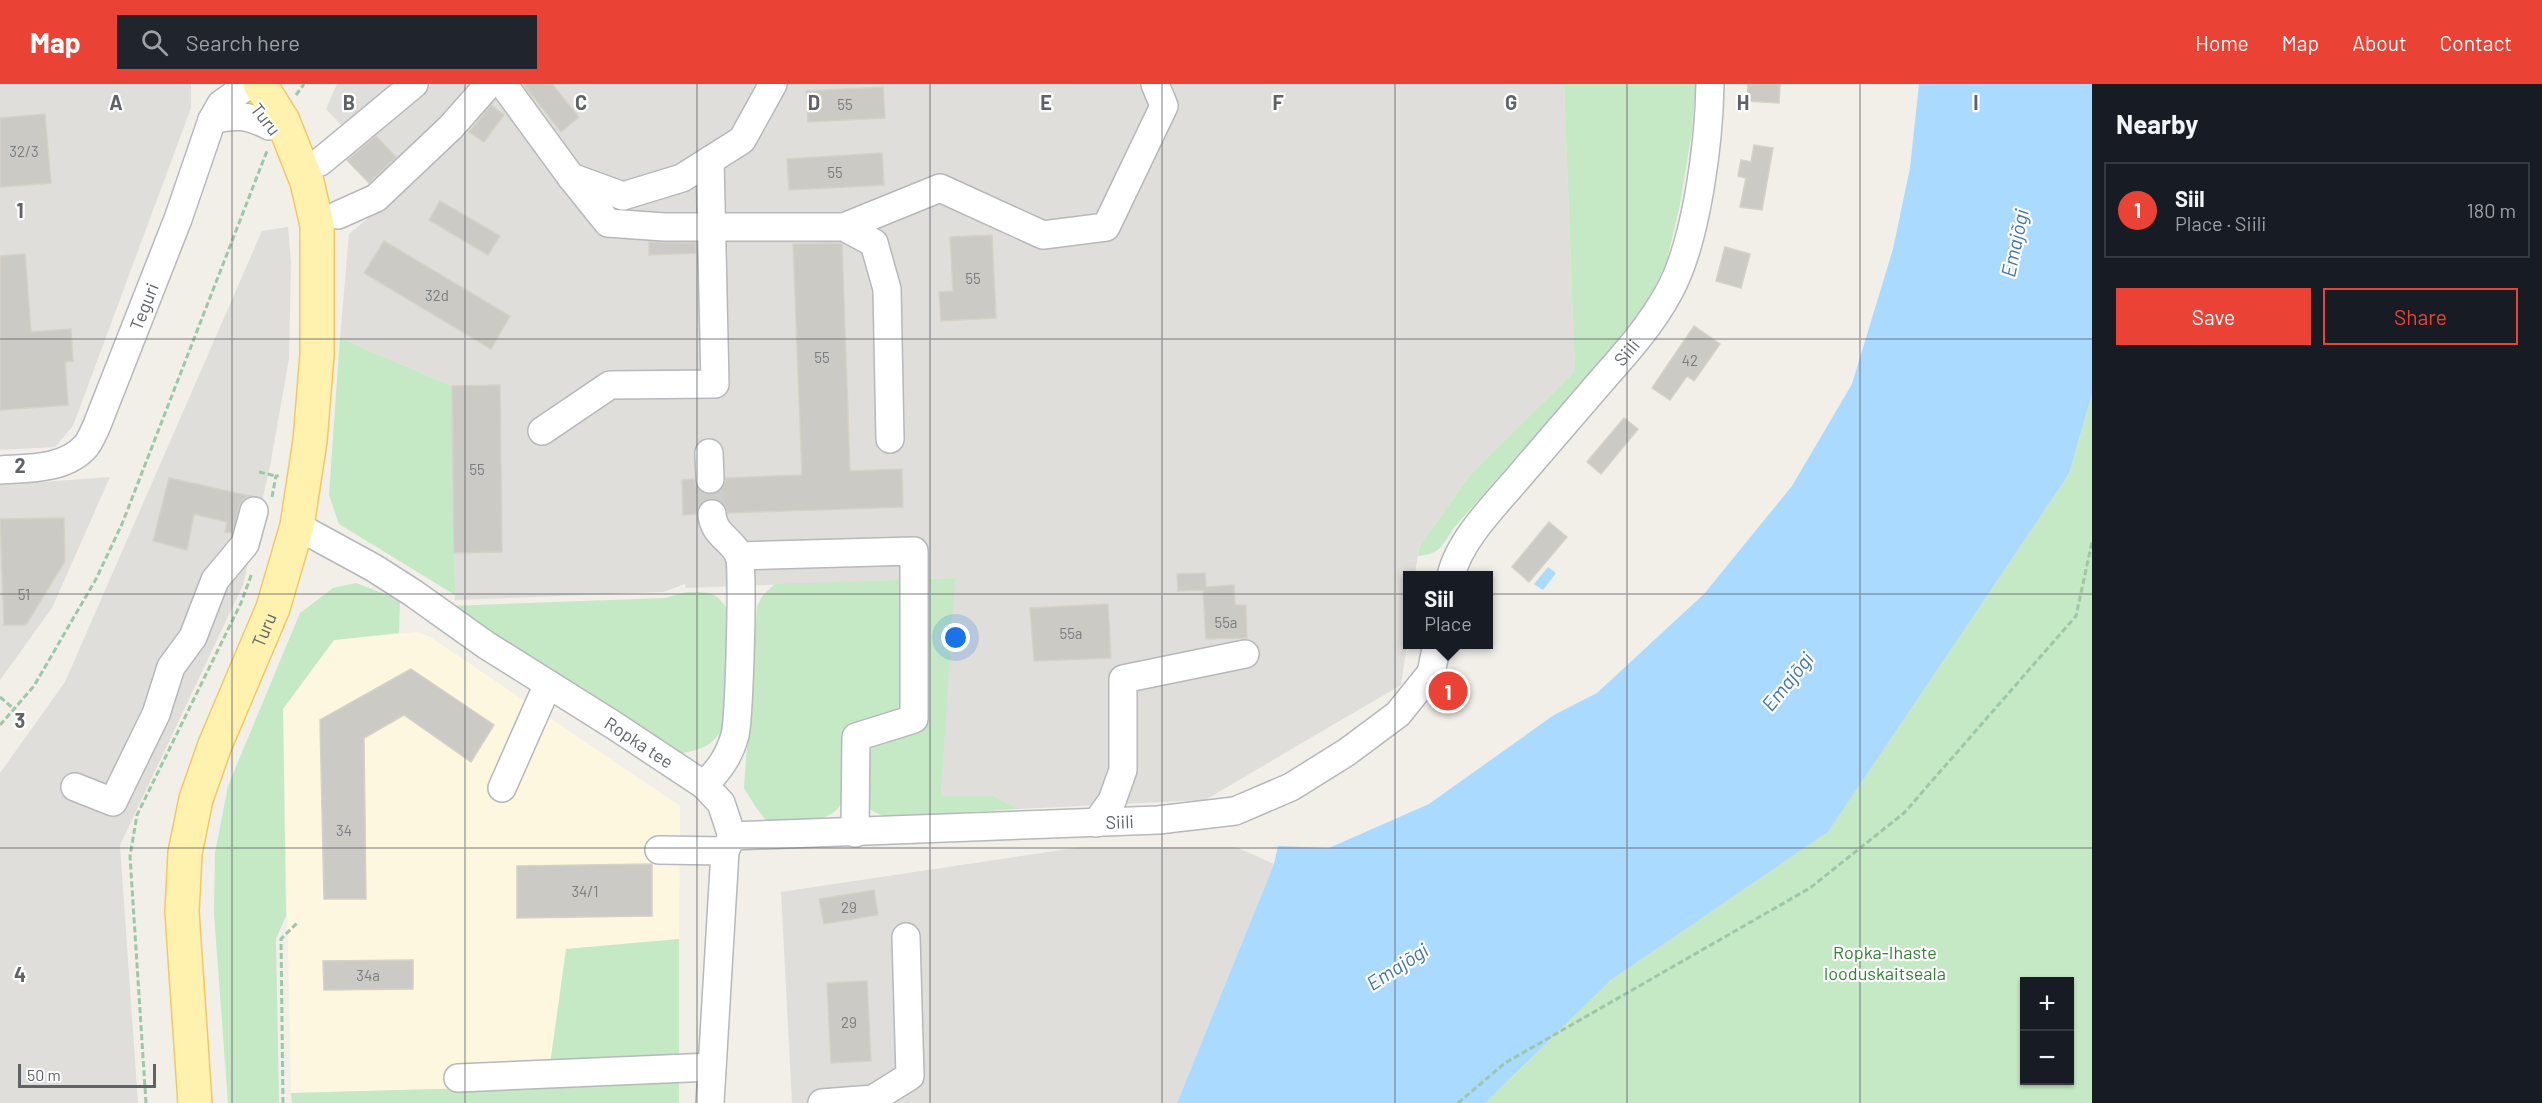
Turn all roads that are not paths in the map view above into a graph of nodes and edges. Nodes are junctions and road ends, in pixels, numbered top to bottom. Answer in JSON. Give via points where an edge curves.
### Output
{"nodes":[{"id":1,"x":210,"y":84,"type":"edge"},
{"id":2,"x":414,"y":84,"type":"edge"},
{"id":3,"x":489,"y":84,"type":"edge"},
{"id":4,"x":503,"y":84,"type":"edge"},
{"id":5,"x":773,"y":84,"type":"edge"},
{"id":6,"x":1155,"y":84,"type":"edge"},
{"id":7,"x":1710,"y":84,"type":"edge"},
{"id":8,"x":248,"y":85,"type":"edge"},
{"id":9,"x":212,"y":120,"type":"junction"},
{"id":10,"x":269,"y":126,"type":"junction"},
{"id":11,"x":307,"y":157,"type":"junction"},
{"id":12,"x":710,"y":160,"type":"junction"},
{"id":13,"x":571,"y":177,"type":"junction"},
{"id":14,"x":338,"y":214,"type":"dead end"},
{"id":15,"x":712,"y":227,"type":"junction"},
{"id":16,"x":844,"y":227,"type":"junction"},
{"id":17,"x":542,"y":431,"type":"dead end"},
{"id":18,"x":890,"y":439,"type":"dead end"},
{"id":19,"x":0,"y":470,"type":"edge"},
{"id":20,"x":254,"y":511,"type":"dead end"},
{"id":21,"x":712,"y":514,"type":"tunnel mouth"},
{"id":22,"x":297,"y":526,"type":"junction"},
{"id":23,"x":739,"y":556,"type":"junction"},
{"id":24,"x":1452,"y":571,"type":"edge"},
{"id":25,"x":1436,"y":649,"type":"edge"},
{"id":26,"x":1245,"y":654,"type":"dead end"},
{"id":27,"x":548,"y":684,"type":"junction"},
{"id":28,"x":704,"y":785,"type":"junction"},
{"id":29,"x":75,"y":788,"type":"dead end"},
{"id":30,"x":501,"y":788,"type":"dead end"},
{"id":31,"x":1096,"y":823,"type":"junction"},
{"id":32,"x":855,"y":833,"type":"junction"},
{"id":33,"x":729,"y":844,"type":"junction"},
{"id":34,"x":659,"y":850,"type":"dead end"},
{"id":35,"x":906,"y":937,"type":"dead end"},
{"id":36,"x":711,"y":1067,"type":"junction"},
{"id":37,"x":458,"y":1078,"type":"dead end"},
{"id":38,"x":195,"y":1103,"type":"edge"},
{"id":39,"x":710,"y":1103,"type":"edge"},
{"id":40,"x":822,"y":1103,"type":"edge"}],
"edges":[{"from":1,"to":9,"type":"street"},
{"from":2,"to":11,"type":"street"},
{"from":3,"to":14,"type":"street","via":[[451,127],[376,198]]},
{"from":4,"to":13,"type":"street"},
{"from":5,"to":12,"type":"street","via":[[742,140]]},
{"from":6,"to":16,"type":"street","via":[[1164,106],[1106,227],[1043,235],[940,188]]},
{"from":7,"to":24,"type":"street","name":"Siili","via":[[1695,214],[1670,291],[1644,332],[1488,513],[1454,560]]},
{"from":8,"to":9,"type":"street","name":"Teguri","via":[[221,104]]},
{"from":8,"to":10,"type":"main road","name":"Turu"},
{"from":8,"to":11,"type":"main road","name":"Turu","via":[[283,121]]},
{"from":9,"to":10,"type":"street","via":[[240,115]]},
{"from":9,"to":19,"type":"street","name":"Teguri","via":[[174,230],[86,446],[68,460]]},
{"from":10,"to":11,"type":"main road","name":"Turu"},
{"from":11,"to":22,"type":"main road","name":"Turu","via":[[307,182],[317,225],[317,355]]},
{"from":12,"to":13,"type":"street","via":[[682,178],[623,196]]},
{"from":12,"to":15,"type":"street"},
{"from":13,"to":15,"type":"street","via":[[608,223]]},
{"from":15,"to":16,"type":"street"},
{"from":15,"to":17,"type":"street","via":[[715,384],[610,385]]},
{"from":16,"to":18,"type":"street","via":[[874,243],[887,289]]},
{"from":20,"to":29,"type":"street","via":[[245,544],[214,580],[193,637],[171,667],[156,714],[113,802]]},
{"from":21,"to":23,"type":"street","via":[[712,525]]},
{"from":22,"to":27,"type":"street","name":"Ropka tee","via":[[394,580]]},
{"from":22,"to":38,"type":"main road","name":"Turu","via":[[273,608],[196,800],[185,853],[182,912]]},
{"from":23,"to":28,"type":"street","via":[[741,602],[735,734],[725,763]]},
{"from":23,"to":32,"type":"street","via":[[914,551],[914,719],[856,737]]},
{"from":25,"to":31,"type":"street","name":"Siili","via":[[1431,673],[1398,714],[1291,787],[1235,811]]},
{"from":26,"to":31,"type":"street","via":[[1123,679],[1123,770],[1112,801]]},
{"from":27,"to":28,"type":"street","name":"Ropka tee"},
{"from":27,"to":30,"type":"street"},
{"from":28,"to":33,"type":"street","name":"Ropka tee","via":[[721,803]]},
{"from":31,"to":32,"type":"street","name":"Siili"},
{"from":32,"to":33,"type":"street","name":"Siili"},
{"from":33,"to":34,"type":"street","name":"Siili"},
{"from":33,"to":36,"type":"street","name":"Ropka tee"},
{"from":35,"to":40,"type":"street","via":[[910,1076],[873,1099]]},
{"from":36,"to":37,"type":"street"},
{"from":36,"to":39,"type":"street","name":"Ropka tee"}]}
